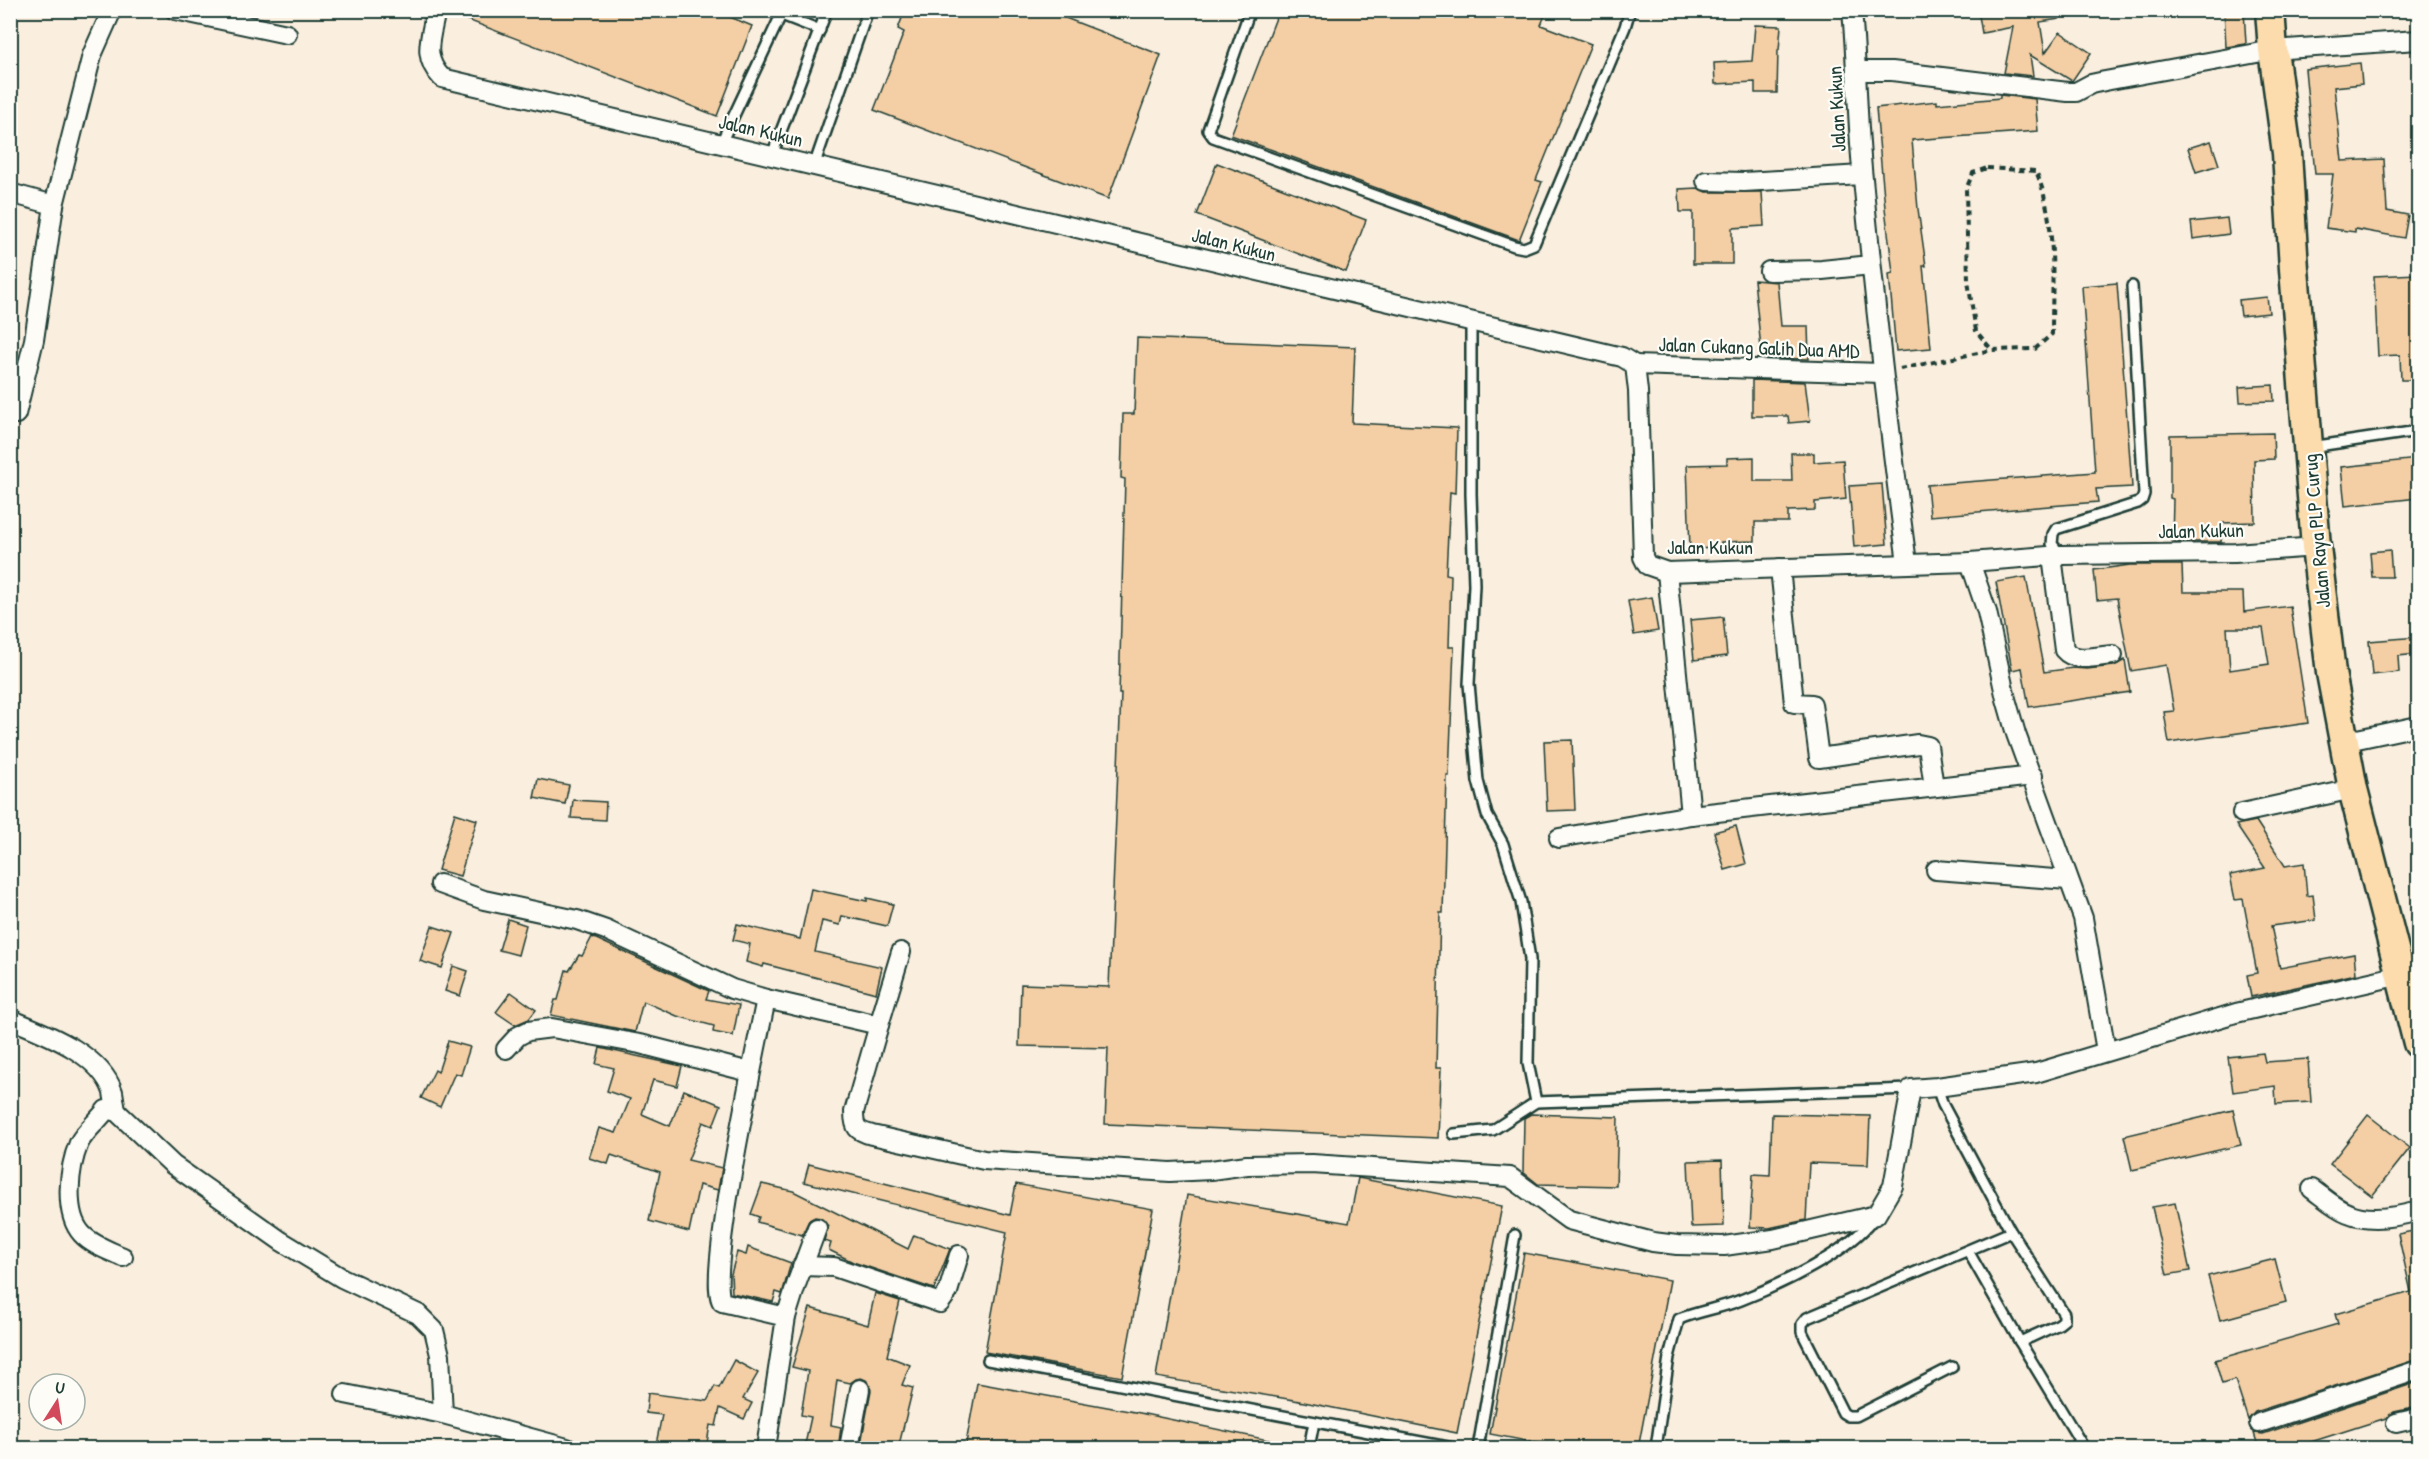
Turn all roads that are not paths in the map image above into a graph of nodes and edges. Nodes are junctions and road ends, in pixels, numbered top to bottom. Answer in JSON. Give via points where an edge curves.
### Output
{"nodes":[{"id":1,"x":112,"y":10,"type":"edge"},
{"id":2,"x":175,"y":10,"type":"edge"},
{"id":3,"x":435,"y":10,"type":"edge"},
{"id":4,"x":769,"y":10,"type":"edge"},
{"id":5,"x":827,"y":10,"type":"edge"},
{"id":6,"x":868,"y":10,"type":"edge"},
{"id":7,"x":1250,"y":10,"type":"edge"},
{"id":8,"x":1630,"y":10,"type":"edge"},
{"id":9,"x":1851,"y":10,"type":"edge"},
{"id":10,"x":2270,"y":10,"type":"edge"},
{"id":11,"x":781,"y":15,"type":"junction"},
{"id":12,"x":820,"y":30,"type":"junction"},
{"id":13,"x":287,"y":34,"type":"dead end"},
{"id":14,"x":2418,"y":40,"type":"edge"},
{"id":15,"x":2273,"y":50,"type":"junction"},
{"id":16,"x":1857,"y":71,"type":"junction"},
{"id":17,"x":721,"y":143,"type":"junction"},
{"id":18,"x":772,"y":155,"type":"junction"},
{"id":19,"x":814,"y":166,"type":"junction"},
{"id":20,"x":1862,"y":176,"type":"junction"},
{"id":21,"x":1706,"y":181,"type":"dead end"},
{"id":22,"x":10,"y":193,"type":"edge"},
{"id":23,"x":54,"y":205,"type":"junction"},
{"id":24,"x":1871,"y":265,"type":"junction"},
{"id":25,"x":1769,"y":271,"type":"dead end"},
{"id":26,"x":2132,"y":286,"type":"dead end"},
{"id":27,"x":1471,"y":323,"type":"junction"},
{"id":28,"x":1635,"y":365,"type":"junction"},
{"id":29,"x":1882,"y":373,"type":"junction"},
{"id":30,"x":16,"y":414,"type":"dead end"},
{"id":31,"x":2418,"y":431,"type":"edge"},
{"id":32,"x":2308,"y":447,"type":"junction"},
{"id":33,"x":2316,"y":547,"type":"junction"},
{"id":34,"x":2056,"y":555,"type":"junction"},
{"id":35,"x":1970,"y":562,"type":"junction"},
{"id":36,"x":1907,"y":563,"type":"junction"},
{"id":37,"x":1780,"y":568,"type":"junction"},
{"id":38,"x":1667,"y":572,"type":"junction"},
{"id":39,"x":2113,"y":655,"type":"dead end"},
{"id":40,"x":2418,"y":726,"type":"edge"},
{"id":41,"x":2344,"y":735,"type":"junction"},
{"id":42,"x":2033,"y":776,"type":"junction"},
{"id":43,"x":1934,"y":786,"type":"junction"},
{"id":44,"x":2353,"y":789,"type":"junction"},
{"id":45,"x":2242,"y":813,"type":"dead end"},
{"id":46,"x":1691,"y":815,"type":"junction"},
{"id":47,"x":1559,"y":838,"type":"dead end"},
{"id":48,"x":1936,"y":870,"type":"dead end"},
{"id":49,"x":2068,"y":880,"type":"junction"},
{"id":50,"x":440,"y":884,"type":"dead end"},
{"id":51,"x":901,"y":952,"type":"dead end"},
{"id":52,"x":2409,"y":972,"type":"edge"},
{"id":53,"x":766,"y":999,"type":"junction"},
{"id":54,"x":10,"y":1019,"type":"edge"},
{"id":55,"x":879,"y":1025,"type":"junction"},
{"id":56,"x":2418,"y":1043,"type":"edge"},
{"id":57,"x":506,"y":1049,"type":"dead end"},
{"id":58,"x":2106,"y":1051,"type":"junction"},
{"id":59,"x":750,"y":1072,"type":"junction"},
{"id":60,"x":1936,"y":1087,"type":"junction"},
{"id":61,"x":1911,"y":1089,"type":"junction"},
{"id":62,"x":1536,"y":1102,"type":"junction"},
{"id":63,"x":116,"y":1111,"type":"junction"},
{"id":64,"x":1454,"y":1134,"type":"dead end"},
{"id":65,"x":2312,"y":1190,"type":"dead end"},
{"id":66,"x":2418,"y":1211,"type":"edge"},
{"id":67,"x":1876,"y":1215,"type":"junction"},
{"id":68,"x":817,"y":1228,"type":"dead end"},
{"id":69,"x":2011,"y":1232,"type":"junction"},
{"id":70,"x":1515,"y":1235,"type":"dead end"},
{"id":71,"x":1968,"y":1251,"type":"junction"},
{"id":72,"x":959,"y":1255,"type":"dead end"},
{"id":73,"x":123,"y":1257,"type":"dead end"},
{"id":74,"x":802,"y":1266,"type":"junction"},
{"id":75,"x":786,"y":1317,"type":"junction"},
{"id":76,"x":2020,"y":1342,"type":"junction"},
{"id":77,"x":988,"y":1360,"type":"dead end"},
{"id":78,"x":1952,"y":1367,"type":"dead end"},
{"id":79,"x":2418,"y":1370,"type":"edge"},
{"id":80,"x":860,"y":1389,"type":"dead end"},
{"id":81,"x":345,"y":1394,"type":"dead end"},
{"id":82,"x":443,"y":1414,"type":"junction"},
{"id":83,"x":2418,"y":1418,"type":"edge"},
{"id":84,"x":1314,"y":1422,"type":"junction"},
{"id":85,"x":2259,"y":1423,"type":"dead end"},
{"id":86,"x":2396,"y":1423,"type":"dead end"},
{"id":87,"x":567,"y":1449,"type":"edge"},
{"id":88,"x":766,"y":1449,"type":"edge"},
{"id":89,"x":849,"y":1449,"type":"edge"},
{"id":90,"x":1310,"y":1449,"type":"edge"},
{"id":91,"x":1453,"y":1449,"type":"edge"},
{"id":92,"x":1478,"y":1449,"type":"edge"},
{"id":93,"x":1656,"y":1449,"type":"edge"},
{"id":94,"x":2084,"y":1449,"type":"edge"}],
"edges":[{"from":1,"to":23,"type":"street","via":[[92,55]]},
{"from":2,"to":13,"type":"street"},
{"from":3,"to":17,"type":"street","name":"Jalan Kukun","via":[[428,54],[432,68],[442,78]]},
{"from":4,"to":11,"type":"lane"},
{"from":5,"to":12,"type":"lane"},
{"from":6,"to":19,"type":"lane"},
{"from":7,"to":8,"type":"lane","via":[[1208,130],[1214,137],[1524,248],[1534,244]]},
{"from":9,"to":16,"type":"street","name":"Jalan Kukun"},
{"from":10,"to":15,"type":"main road","name":"Jalan Raya PLP Curug"},
{"from":11,"to":12,"type":"lane"},
{"from":11,"to":17,"type":"lane"},
{"from":12,"to":18,"type":"lane"},
{"from":14,"to":15,"type":"street"},
{"from":15,"to":16,"type":"street","via":[[2105,81],[2076,92],[1892,71]]},
{"from":15,"to":32,"type":"main road","name":"Jalan Raya PLP Curug","via":[[2287,153]]},
{"from":16,"to":20,"type":"street","name":"Jalan Kukun"},
{"from":17,"to":18,"type":"street","name":"Jalan Kukun"},
{"from":18,"to":19,"type":"street","name":"Jalan Kukun"},
{"from":19,"to":27,"type":"street","name":"Jalan Kukun"},
{"from":20,"to":21,"type":"street"},
{"from":20,"to":24,"type":"street","name":"Jalan Kukun"},
{"from":22,"to":23,"type":"street"},
{"from":23,"to":30,"type":"street","via":[[34,340]]},
{"from":24,"to":25,"type":"street"},
{"from":24,"to":29,"type":"street","name":"Jalan Kukun"},
{"from":26,"to":34,"type":"lane","via":[[2144,494],[2138,503],[2056,529],[2052,544]]},
{"from":27,"to":28,"type":"street","name":"Jalan Kukun","via":[[1603,352]]},
{"from":27,"to":62,"type":"lane","via":[[1474,585],[1469,684],[1478,781],[1521,902],[1530,959],[1528,1063]]},
{"from":28,"to":29,"type":"street","name":"Jalan Cukang Galih Dua AMD"},
{"from":28,"to":38,"type":"street","name":"Jalan Kukun","via":[[1643,557],[1647,565]]},
{"from":29,"to":36,"type":"street","name":"Jalan Kukun"},
{"from":31,"to":32,"type":"lane"},
{"from":32,"to":33,"type":"main road","name":"Jalan Raya PLP Curug"},
{"from":33,"to":34,"type":"street","name":"Jalan Kukun","via":[[2235,553]]},
{"from":33,"to":41,"type":"main road","name":"Jalan Raya PLP Curug","via":[[2331,673]]},
{"from":34,"to":35,"type":"street","name":"Jalan Kukun"},
{"from":34,"to":39,"type":"street","via":[[2064,650],[2077,658]]},
{"from":35,"to":36,"type":"street","name":"Jalan Kukun"},
{"from":35,"to":42,"type":"street","via":[[1987,612],[2016,734]]},
{"from":36,"to":37,"type":"street","name":"Jalan Kukun"},
{"from":37,"to":38,"type":"street","name":"Jalan Kukun"},
{"from":37,"to":43,"type":"street","via":[[1794,704],[1812,704],[1819,758],[1918,744],[1928,746]]},
{"from":38,"to":46,"type":"street"},
{"from":40,"to":41,"type":"street","via":[[2357,739]]},
{"from":41,"to":44,"type":"main road","name":"Jalan Raya PLP Curug"},
{"from":42,"to":43,"type":"street"},
{"from":42,"to":49,"type":"street"},
{"from":43,"to":46,"type":"street"},
{"from":44,"to":45,"type":"street"},
{"from":44,"to":52,"type":"main road","name":"Jalan Raya PLP Curug"},
{"from":46,"to":47,"type":"street"},
{"from":48,"to":49,"type":"street"},
{"from":49,"to":58,"type":"street","via":[[2083,918]]},
{"from":50,"to":53,"type":"street","via":[[484,900],[578,920],[732,989]]},
{"from":51,"to":55,"type":"street"},
{"from":52,"to":56,"type":"main road","name":"Jalan Raya PLP Curug"},
{"from":52,"to":58,"type":"street","via":[[2236,1013]]},
{"from":53,"to":55,"type":"street"},
{"from":53,"to":59,"type":"street"},
{"from":54,"to":63,"type":"street","via":[[56,1037],[104,1074]]},
{"from":55,"to":67,"type":"street","via":[[854,1112],[854,1126],[858,1131],[984,1160],[1170,1172],[1247,1164],[1312,1164],[1510,1177],[1569,1220],[1677,1245],[1724,1246],[1773,1239]]},
{"from":57,"to":59,"type":"street","via":[[518,1036],[552,1028],[640,1044]]},
{"from":58,"to":60,"type":"street","via":[[2036,1073]]},
{"from":59,"to":75,"type":"street","via":[[717,1293],[722,1302]]},
{"from":60,"to":61,"type":"street"},
{"from":60,"to":69,"type":"lane"},
{"from":61,"to":62,"type":"lane"},
{"from":61,"to":67,"type":"street","via":[[1893,1186]]},
{"from":62,"to":64,"type":"lane","via":[[1493,1131]]},
{"from":63,"to":73,"type":"street","via":[[106,1110],[80,1142],[70,1198],[81,1234]]},
{"from":63,"to":82,"type":"street","via":[[174,1165],[281,1241],[342,1278],[418,1314],[434,1330],[440,1355]]},
{"from":65,"to":66,"type":"street","via":[[2348,1214],[2400,1217]]},
{"from":67,"to":93,"type":"lane","via":[[1866,1229],[1821,1262],[1740,1300],[1679,1319],[1669,1357]]},
{"from":68,"to":74,"type":"street"},
{"from":69,"to":71,"type":"lane"},
{"from":69,"to":76,"type":"lane","via":[[2064,1314],[2059,1324]]},
{"from":70,"to":92,"type":"lane"},
{"from":71,"to":76,"type":"lane"},
{"from":71,"to":78,"type":"lane","via":[[1807,1318],[1802,1324],[1802,1332],[1848,1416],[1856,1416]]},
{"from":72,"to":74,"type":"street","via":[[948,1292],[940,1303],[834,1267]]},
{"from":74,"to":75,"type":"street"},
{"from":75,"to":88,"type":"street"},
{"from":76,"to":94,"type":"lane"},
{"from":77,"to":84,"type":"lane"},
{"from":79,"to":85,"type":"street"},
{"from":80,"to":89,"type":"street"},
{"from":81,"to":82,"type":"street"},
{"from":82,"to":87,"type":"street"},
{"from":83,"to":86,"type":"street"},
{"from":84,"to":90,"type":"lane"},
{"from":84,"to":91,"type":"lane"}]}
